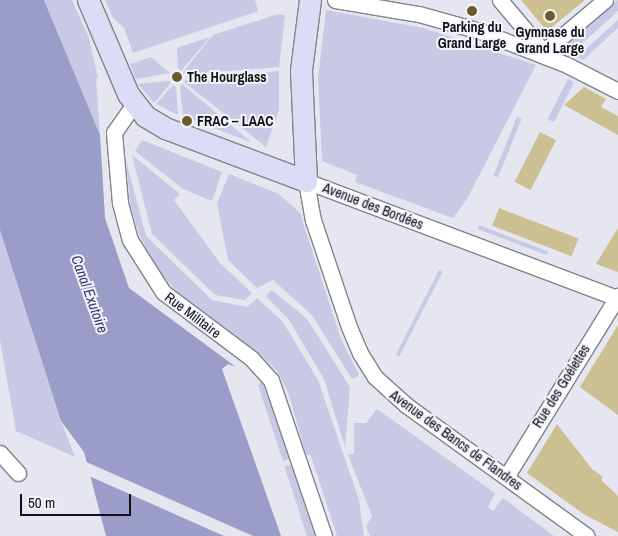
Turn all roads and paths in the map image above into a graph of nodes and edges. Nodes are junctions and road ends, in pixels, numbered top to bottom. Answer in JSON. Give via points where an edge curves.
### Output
{"nodes":[{"id":1,"x":88,"y":0,"type":"edge"},
{"id":2,"x":310,"y":0,"type":"edge"},
{"id":3,"x":335,"y":0,"type":"edge"},
{"id":4,"x":500,"y":0,"type":"edge"},
{"id":5,"x":605,"y":0,"type":"edge"},
{"id":6,"x":542,"y":53,"type":"junction"},
{"id":7,"x":618,"y":91,"type":"edge"},
{"id":8,"x":134,"y":104,"type":"junction"},
{"id":9,"x":306,"y":181,"type":"junction"},
{"id":10,"x":618,"y":297,"type":"edge"},
{"id":11,"x":0,"y":453,"type":"edge"},
{"id":12,"x":18,"y":473,"type":"dead end"},
{"id":13,"x":506,"y":477,"type":"junction"},
{"id":14,"x":324,"y":536,"type":"edge"},
{"id":15,"x":587,"y":536,"type":"edge"}],
"edges":[{"from":1,"to":8,"type":"street"},
{"from":2,"to":9,"type":"street","name":"Avenue des Bancs de Flandres","via":[[301,70]]},
{"from":3,"to":6,"type":"street","via":[[432,17]]},
{"from":4,"to":6,"type":"street"},
{"from":5,"to":6,"type":"street"},
{"from":6,"to":7,"type":"street"},
{"from":8,"to":9,"type":"street","name":"Avenue des Bordées","via":[[165,128]]},
{"from":8,"to":14,"type":"street","name":"Rue Militaire","via":[[114,132],[120,203],[130,240],[162,292],[251,358],[271,380]]},
{"from":9,"to":10,"type":"street","name":"Avenue des Bordées"},
{"from":9,"to":13,"type":"street","name":"Avenue des Bancs de Flandres","via":[[314,220],[349,327],[365,362],[397,398]]},
{"from":10,"to":13,"type":"street","name":"Rue des Goélettes"},
{"from":11,"to":12,"type":"street"},
{"from":13,"to":15,"type":"street","name":"Avenue des Bancs de Flandres"}]}
